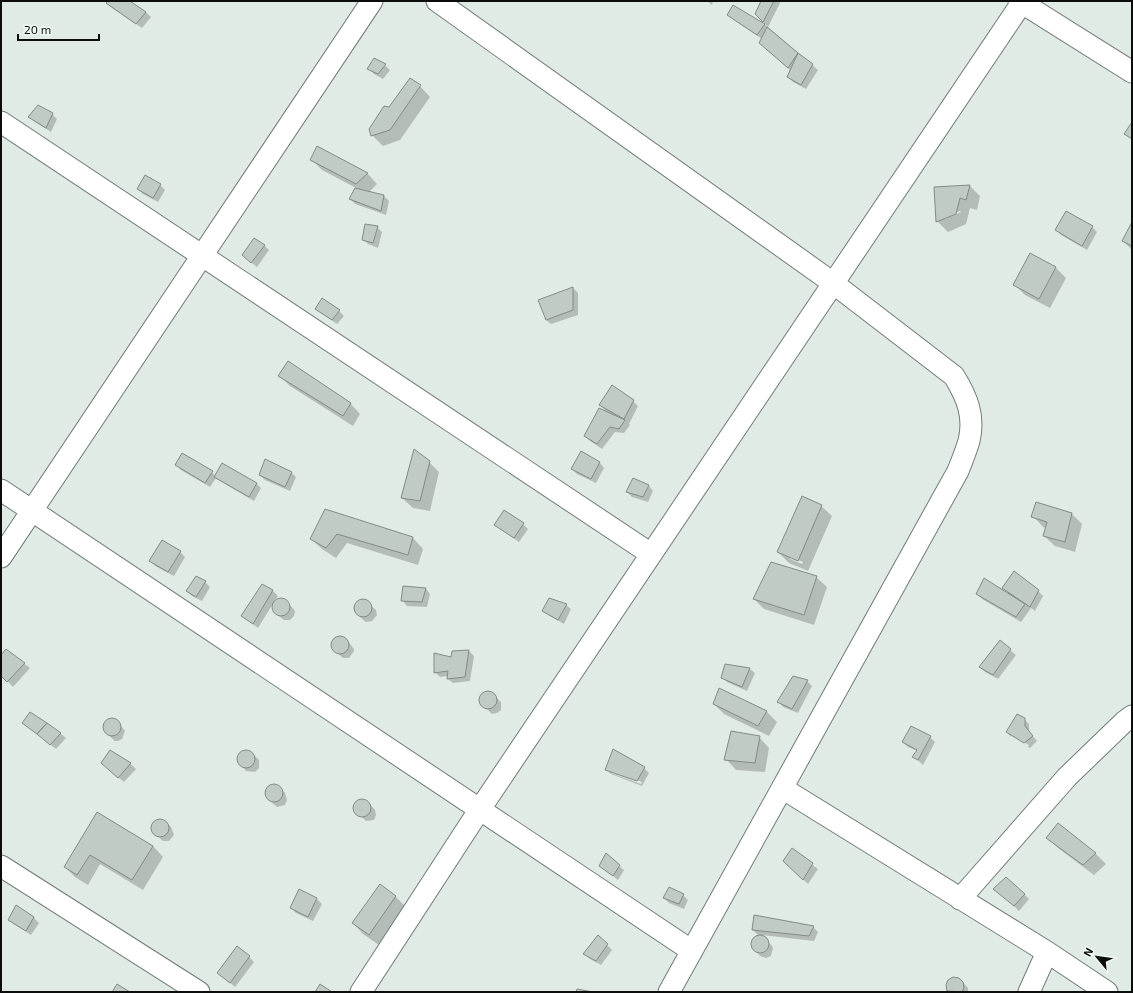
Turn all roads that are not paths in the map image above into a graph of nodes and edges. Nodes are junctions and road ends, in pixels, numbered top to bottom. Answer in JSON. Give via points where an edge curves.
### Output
{"nodes":[{"id":1,"x":372,"y":1,"type":"edge"},
{"id":2,"x":437,"y":1,"type":"edge"},
{"id":3,"x":1021,"y":2,"type":"edge"},
{"id":4,"x":1132,"y":72,"type":"edge"},
{"id":5,"x":1,"y":122,"type":"edge"},
{"id":6,"x":202,"y":256,"type":"junction"},
{"id":7,"x":833,"y":283,"type":"junction"},
{"id":8,"x":1,"y":490,"type":"edge"},
{"id":9,"x":32,"y":510,"type":"junction"},
{"id":10,"x":651,"y":554,"type":"junction"},
{"id":11,"x":1,"y":556,"type":"edge"},
{"id":12,"x":1132,"y":716,"type":"edge"},
{"id":13,"x":782,"y":788,"type":"junction"},
{"id":14,"x":480,"y":809,"type":"junction"},
{"id":15,"x":1,"y":866,"type":"edge"},
{"id":16,"x":960,"y":899,"type":"junction"},
{"id":17,"x":692,"y":951,"type":"junction"},
{"id":18,"x":1047,"y":952,"type":"junction"},
{"id":19,"x":199,"y":992,"type":"edge"},
{"id":20,"x":361,"y":992,"type":"edge"},
{"id":21,"x":669,"y":992,"type":"edge"},
{"id":22,"x":1029,"y":992,"type":"edge"},
{"id":23,"x":1107,"y":992,"type":"edge"}],
"edges":[{"from":1,"to":6,"type":"street"},
{"from":2,"to":7,"type":"street"},
{"from":3,"to":4,"type":"street"},
{"from":3,"to":7,"type":"street"},
{"from":5,"to":6,"type":"street"},
{"from":6,"to":9,"type":"street"},
{"from":6,"to":10,"type":"street"},
{"from":7,"to":10,"type":"street"},
{"from":7,"to":13,"type":"street","via":[[954,376],[965,394],[971,415],[969,441],[958,470]]},
{"from":8,"to":9,"type":"street"},
{"from":9,"to":11,"type":"street"},
{"from":9,"to":14,"type":"street"},
{"from":10,"to":14,"type":"street"},
{"from":12,"to":16,"type":"street","via":[[1069,775]]},
{"from":13,"to":16,"type":"street"},
{"from":13,"to":17,"type":"street"},
{"from":14,"to":17,"type":"street"},
{"from":14,"to":20,"type":"street"},
{"from":15,"to":19,"type":"street"},
{"from":16,"to":18,"type":"street"},
{"from":17,"to":21,"type":"street"},
{"from":18,"to":22,"type":"street"},
{"from":18,"to":23,"type":"street"}]}
